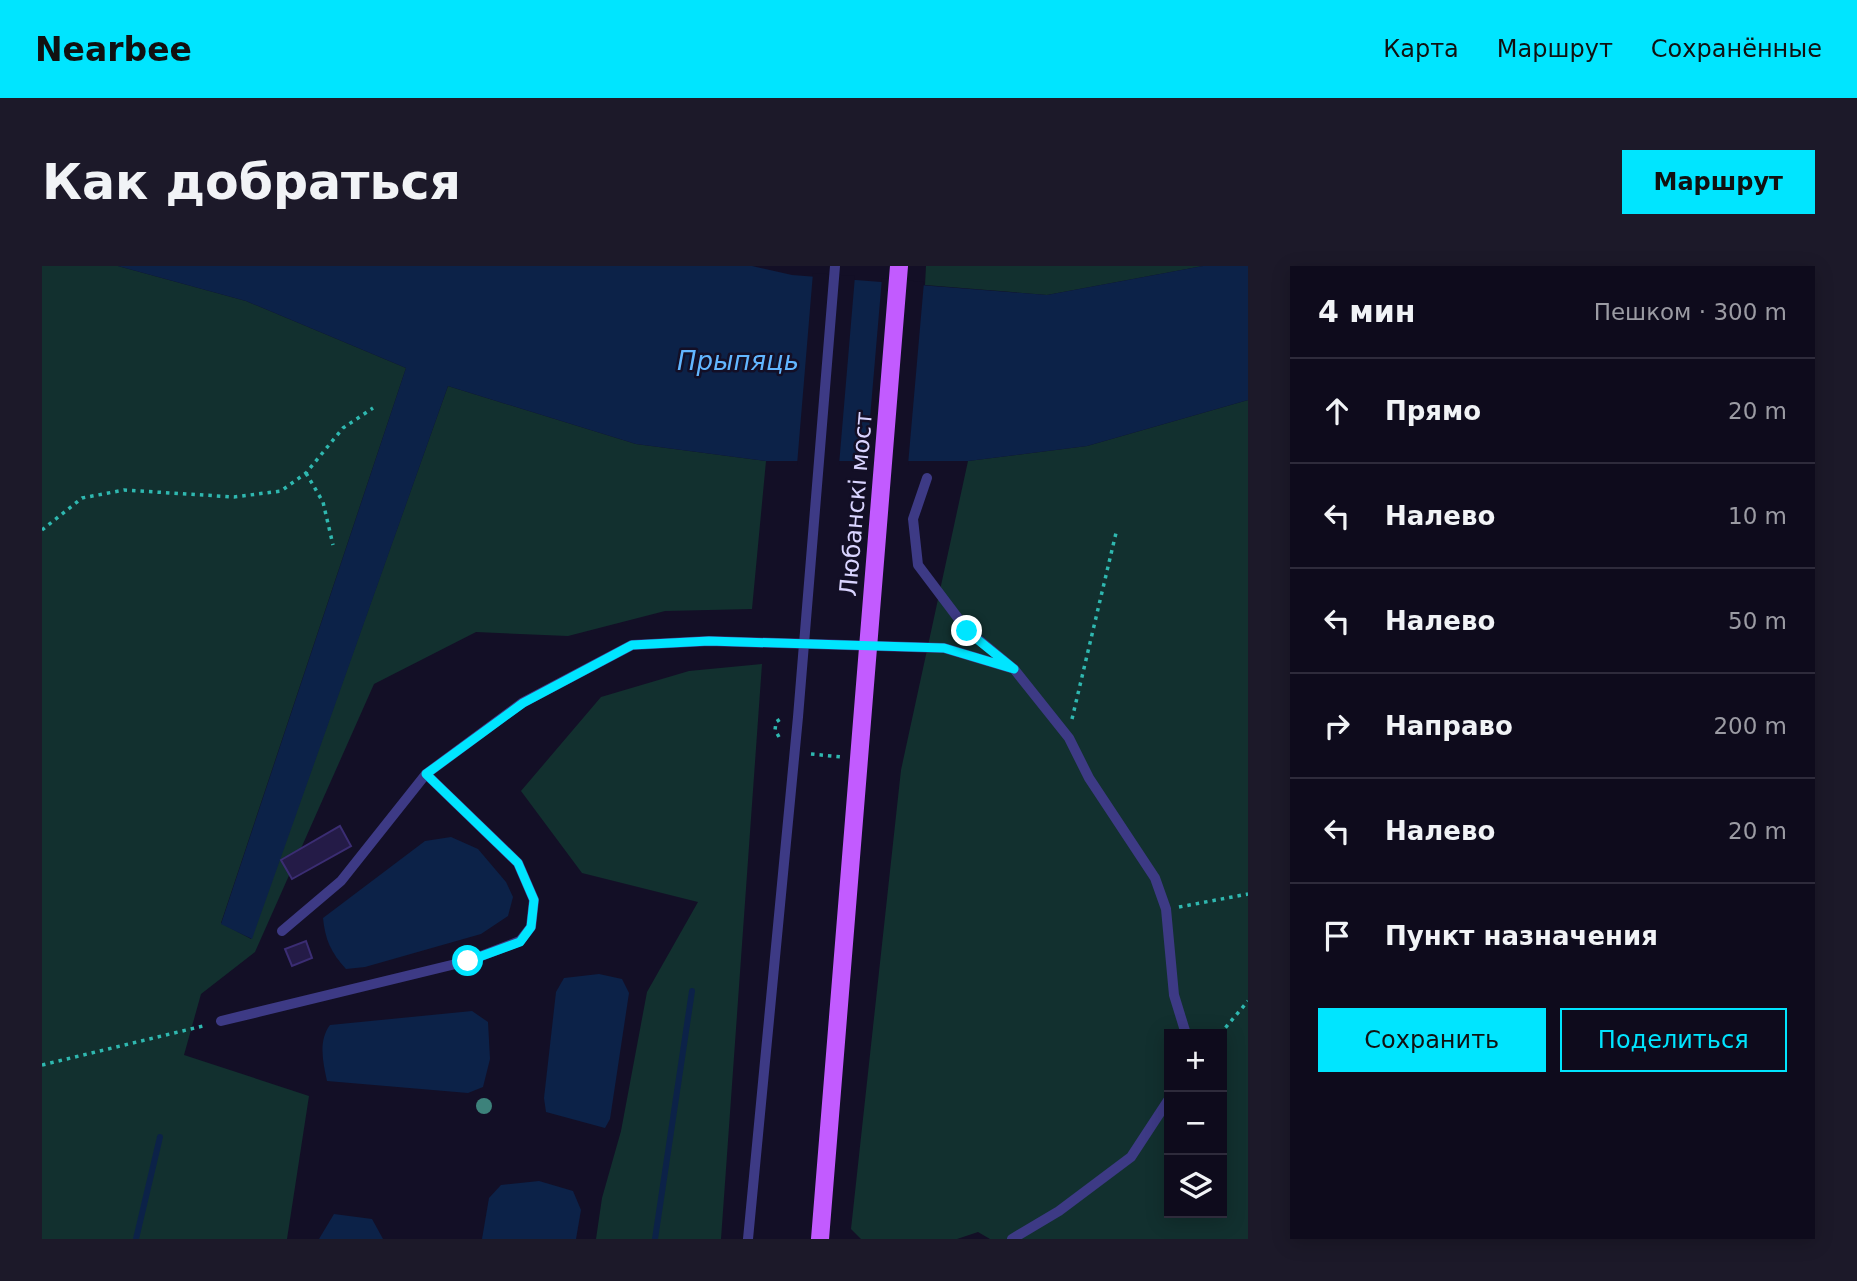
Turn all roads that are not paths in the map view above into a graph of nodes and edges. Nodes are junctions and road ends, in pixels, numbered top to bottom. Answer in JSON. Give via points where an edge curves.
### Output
{"nodes":[{"id":1,"x":835,"y":266,"type":"edge"},
{"id":2,"x":900,"y":266,"type":"edge"},
{"id":3,"x":927,"y":478,"type":"dead end"},
{"id":4,"x":1014,"y":669,"type":"junction"},
{"id":5,"x":426,"y":774,"type":"junction"},
{"id":6,"x":282,"y":931,"type":"dead end"},
{"id":7,"x":221,"y":1021,"type":"road end"},
{"id":8,"x":1184,"y":1029,"type":"edge"},
{"id":9,"x":1164,"y":1107,"type":"edge"},
{"id":10,"x":748,"y":1239,"type":"edge"},
{"id":11,"x":820,"y":1239,"type":"edge"},
{"id":12,"x":1012,"y":1239,"type":"edge"}],
"edges":[{"from":1,"to":10,"type":"lane","via":[[799,717]]},
{"from":2,"to":11,"type":"main road","name":"Любанскі мост","via":[[855,751]]},
{"from":3,"to":4,"type":"lane","via":[[913,519],[918,565],[967,631]]},
{"from":4,"to":5,"type":"lane","via":[[944,648],[709,641],[632,645],[523,703]]},
{"from":4,"to":8,"type":"lane","via":[[1069,738],[1089,778],[1155,878],[1166,909],[1174,995]]},
{"from":5,"to":6,"type":"lane","via":[[341,881]]},
{"from":5,"to":7,"type":"lane","via":[[518,863],[534,900],[531,927],[520,942],[468,961]]},
{"from":9,"to":12,"type":"lane","via":[[1131,1157],[1059,1211]]}]}
